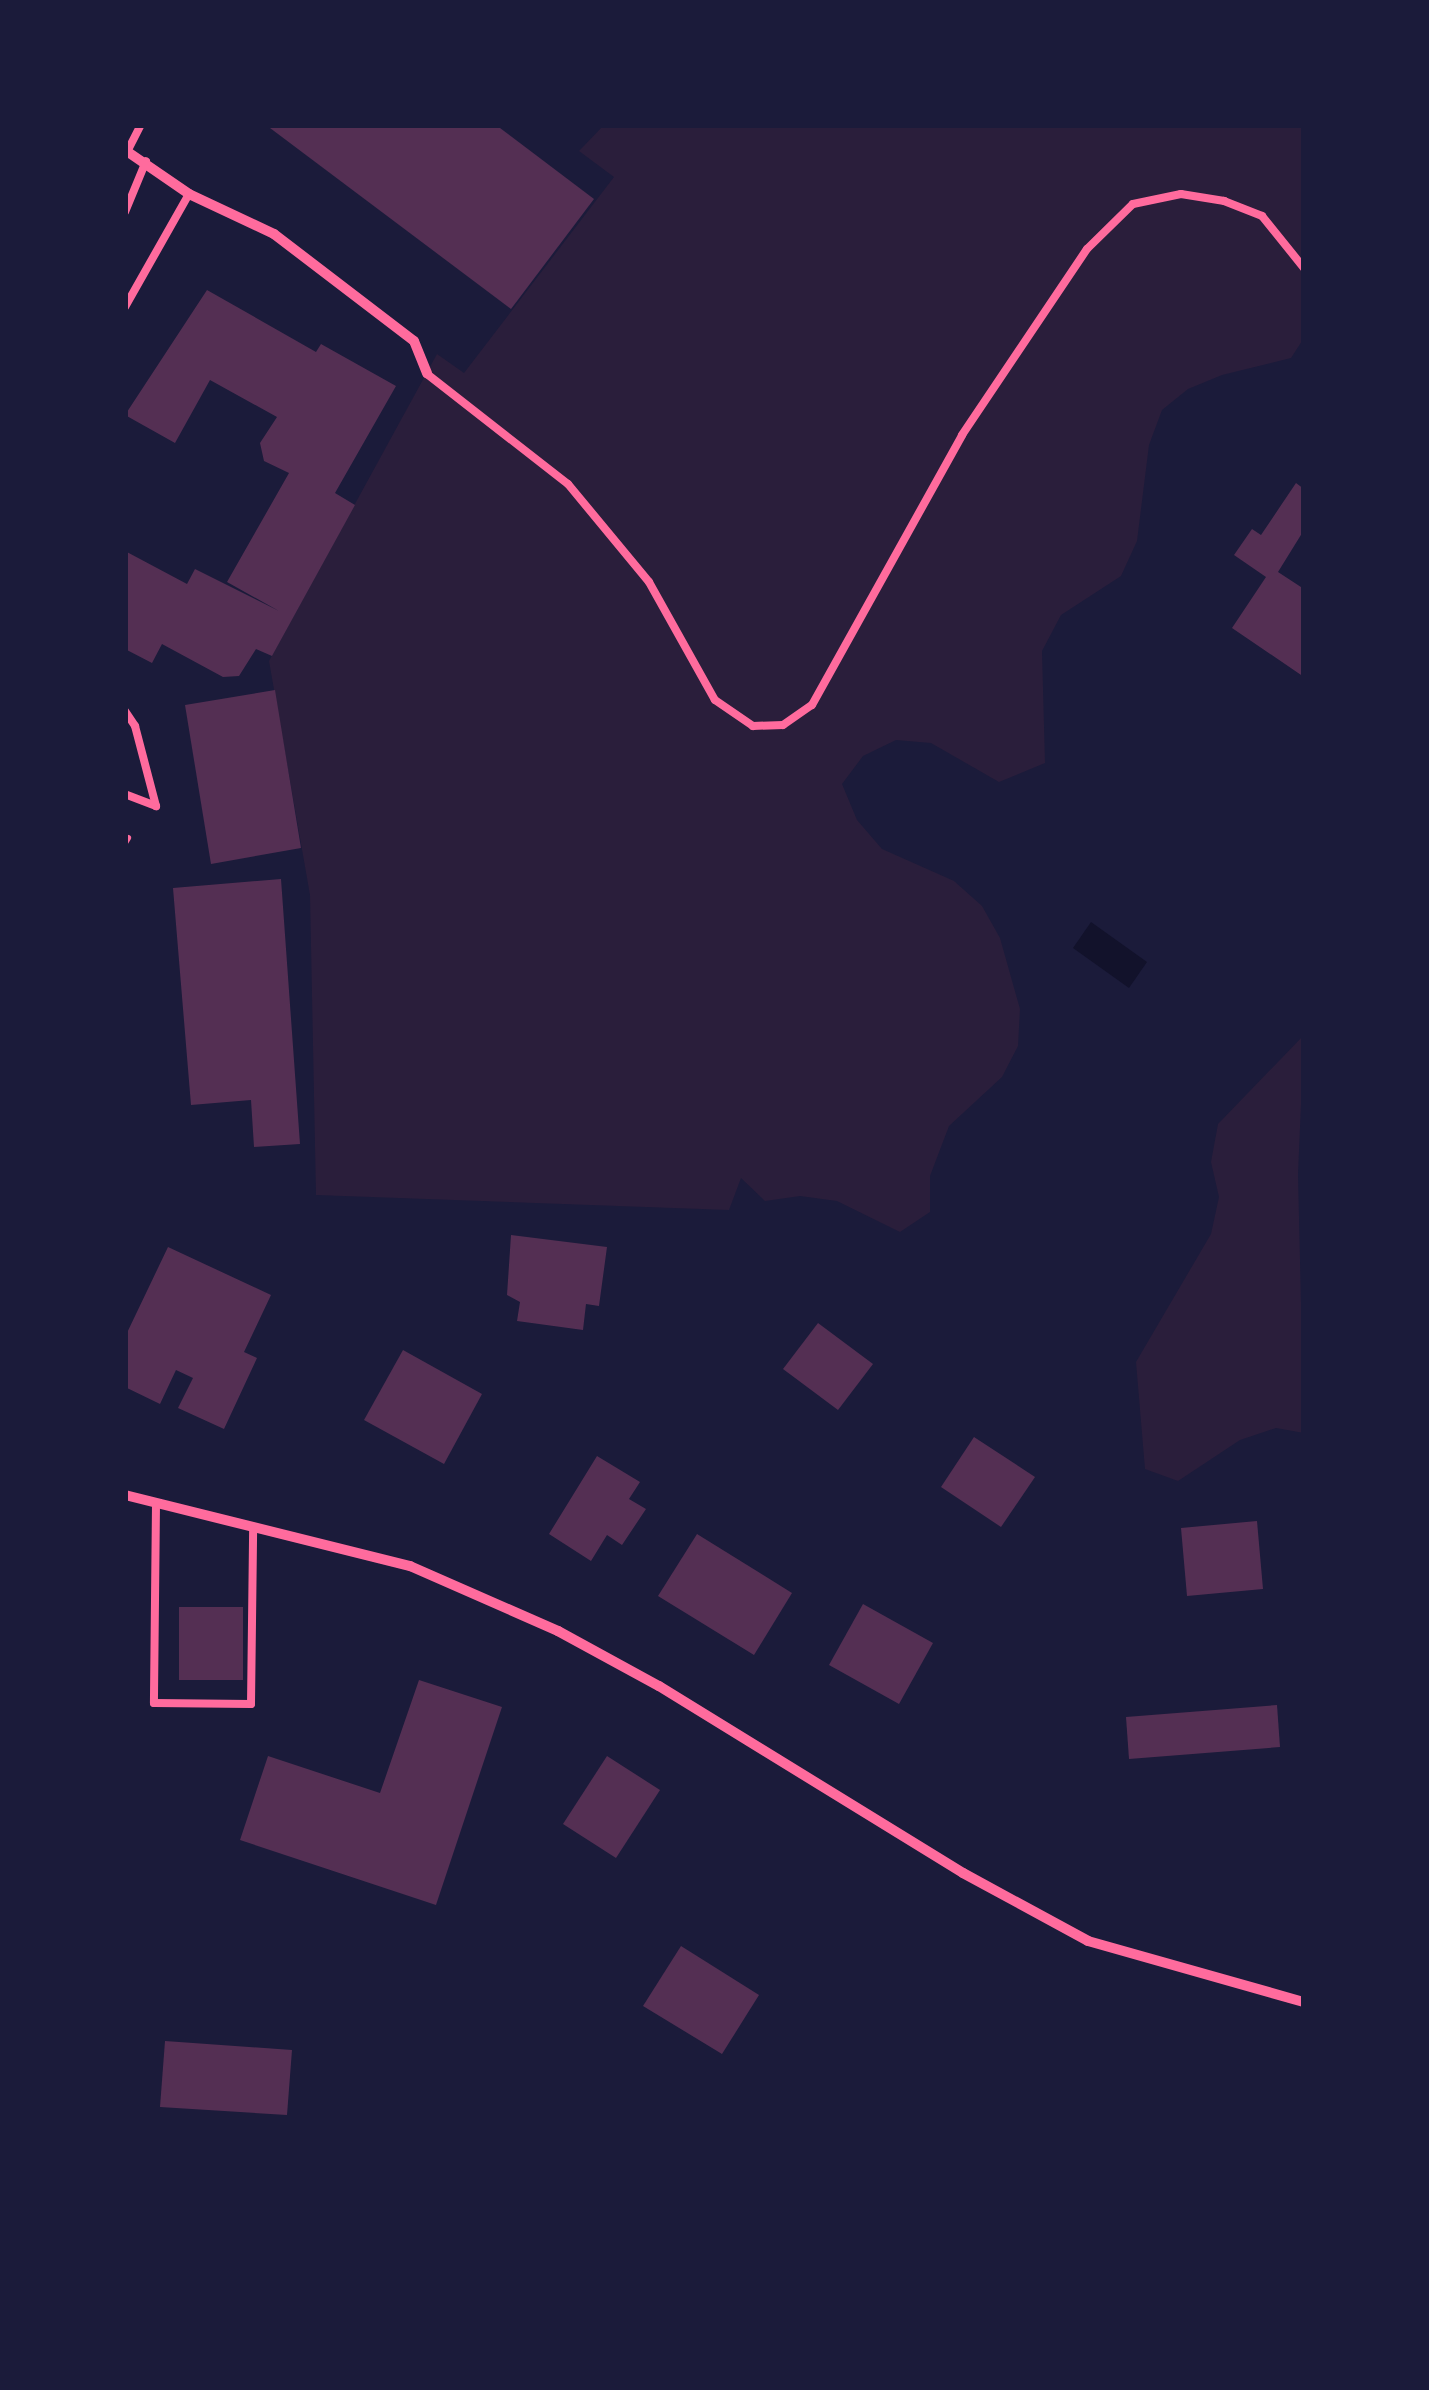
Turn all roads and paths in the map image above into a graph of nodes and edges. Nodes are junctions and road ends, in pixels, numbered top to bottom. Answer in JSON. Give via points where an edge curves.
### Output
{"nodes":[{"id":1,"x":141,"y":125,"type":"edge"},
{"id":2,"x":126,"y":150,"type":"edge"},
{"id":3,"x":146,"y":161,"type":"junction"},
{"id":4,"x":189,"y":194,"type":"junction"},
{"id":5,"x":125,"y":212,"type":"edge"},
{"id":6,"x":1304,"y":268,"type":"edge"},
{"id":7,"x":125,"y":307,"type":"edge"},
{"id":8,"x":426,"y":374,"type":"joint"},
{"id":9,"x":125,"y":711,"type":"edge"},
{"id":10,"x":125,"y":794,"type":"edge"},
{"id":11,"x":125,"y":1495,"type":"edge"},
{"id":12,"x":156,"y":1504,"type":"junction"},
{"id":13,"x":253,"y":1530,"type":"junction"},
{"id":14,"x":1304,"y":2002,"type":"edge"}],
"edges":[{"from":1,"to":2,"type":"lane"},
{"from":2,"to":3,"type":"street"},
{"from":3,"to":4,"type":"street"},
{"from":3,"to":5,"type":"lane"},
{"from":4,"to":7,"type":"lane"},
{"from":4,"to":8,"type":"street","via":[[274,234],[414,341]]},
{"from":6,"to":8,"type":"lane","via":[[1262,216],[1224,201],[1181,194],[1133,204],[1087,249],[983,404],[812,704],[783,725],[753,726],[715,700],[649,582],[568,484]]},
{"from":9,"to":10,"type":"lane","via":[[156,806]]},
{"from":11,"to":12,"type":"street"},
{"from":12,"to":13,"type":"street"},
{"from":12,"to":13,"type":"lane","via":[[154,1703],[251,1704]]},
{"from":13,"to":14,"type":"street","via":[[410,1566],[558,1631],[1088,1941]]}]}
